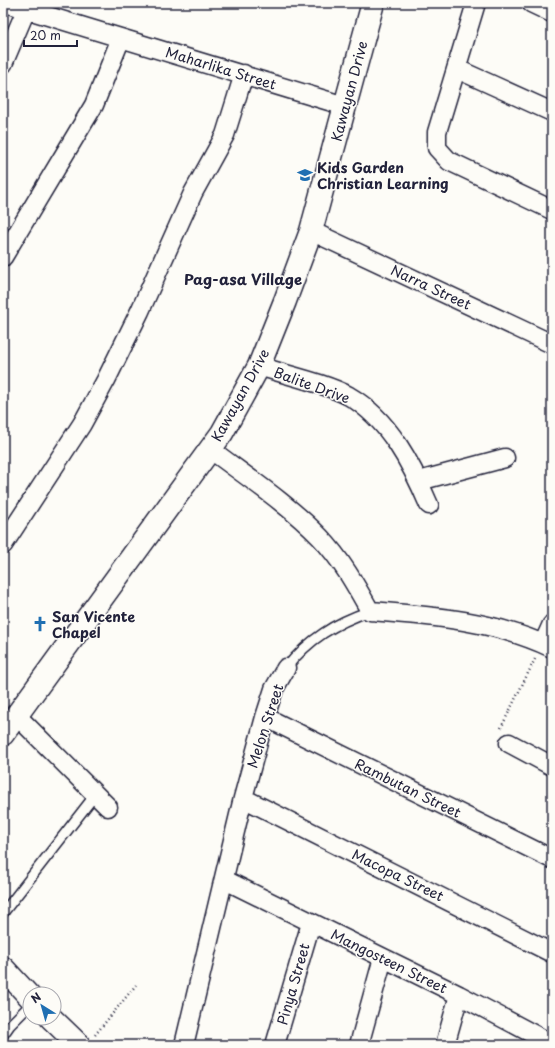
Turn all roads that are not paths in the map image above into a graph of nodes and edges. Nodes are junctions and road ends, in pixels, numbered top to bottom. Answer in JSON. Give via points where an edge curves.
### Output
{"nodes":[{"id":1,"x":5,"y":3,"type":"edge"},
{"id":2,"x":372,"y":3,"type":"edge"},
{"id":3,"x":476,"y":3,"type":"edge"},
{"id":4,"x":531,"y":3,"type":"edge"},
{"id":5,"x":26,"y":10,"type":"junction"},
{"id":6,"x":552,"y":13,"type":"edge"},
{"id":7,"x":121,"y":38,"type":"junction"},
{"id":8,"x":3,"y":64,"type":"edge"},
{"id":9,"x":457,"y":69,"type":"junction"},
{"id":10,"x":244,"y":74,"type":"junction"},
{"id":11,"x":345,"y":106,"type":"junction"},
{"id":12,"x":552,"y":112,"type":"edge"},
{"id":13,"x":552,"y":210,"type":"edge"},
{"id":14,"x":311,"y":231,"type":"junction"},
{"id":15,"x":3,"y":257,"type":"edge"},
{"id":16,"x":552,"y":344,"type":"edge"},
{"id":17,"x":259,"y":366,"type":"junction"},
{"id":18,"x":210,"y":449,"type":"junction"},
{"id":19,"x":505,"y":458,"type":"dead end"},
{"id":20,"x":419,"y":481,"type":"junction"},
{"id":21,"x":429,"y":505,"type":"dead end"},
{"id":22,"x":3,"y":545,"type":"edge"},
{"id":23,"x":370,"y":611,"type":"junction"},
{"id":24,"x":552,"y":624,"type":"edge"},
{"id":25,"x":547,"y":646,"type":"edge"},
{"id":26,"x":286,"y":668,"type":"joint"},
{"id":27,"x":17,"y":716,"type":"junction"},
{"id":28,"x":265,"y":717,"type":"junction"},
{"id":29,"x":3,"y":734,"type":"edge"},
{"id":30,"x":504,"y":739,"type":"road end"},
{"id":31,"x":552,"y":766,"type":"edge"},
{"id":32,"x":243,"y":798,"type":"junction"},
{"id":33,"x":102,"y":801,"type":"joint"},
{"id":34,"x":552,"y":859,"type":"edge"},
{"id":35,"x":224,"y":880,"type":"junction"},
{"id":36,"x":3,"y":912,"type":"edge"},
{"id":37,"x":311,"y":922,"type":"junction"},
{"id":38,"x":552,"y":953,"type":"edge"},
{"id":39,"x":383,"y":958,"type":"junction"},
{"id":40,"x":3,"y":968,"type":"edge"},
{"id":41,"x":22,"y":988,"type":"edge"},
{"id":42,"x":459,"y":995,"type":"junction"},
{"id":43,"x":22,"y":1013,"type":"edge"},
{"id":44,"x":62,"y":1026,"type":"edge"},
{"id":45,"x":3,"y":1035,"type":"edge"},
{"id":46,"x":85,"y":1042,"type":"edge"},
{"id":47,"x":552,"y":1044,"type":"edge"},
{"id":48,"x":184,"y":1045,"type":"edge"},
{"id":49,"x":275,"y":1045,"type":"edge"},
{"id":50,"x":359,"y":1045,"type":"edge"},
{"id":51,"x":445,"y":1045,"type":"edge"}],
"edges":[{"from":1,"to":5,"type":"street","name":"Maharlika Street"},
{"from":2,"to":11,"type":"street","name":"Kawayan Drive"},
{"from":3,"to":9,"type":"street"},
{"from":4,"to":6,"type":"street"},
{"from":5,"to":7,"type":"street","name":"Maharlika Street"},
{"from":5,"to":8,"type":"street"},
{"from":7,"to":10,"type":"street","name":"Maharlika Street"},
{"from":7,"to":15,"type":"street","via":[[94,105]]},
{"from":9,"to":12,"type":"street"},
{"from":9,"to":13,"type":"street","via":[[437,132],[436,148],[449,161]]},
{"from":10,"to":11,"type":"street","name":"Maharlika Street"},
{"from":10,"to":22,"type":"street","via":[[225,135],[193,194],[106,380],[82,424]]},
{"from":11,"to":14,"type":"street","name":"Kawayan Drive"},
{"from":14,"to":16,"type":"street","name":"Narra Street"},
{"from":14,"to":17,"type":"street","name":"Kawayan Drive"},
{"from":17,"to":18,"type":"street","name":"Kawayan Drive","via":[[222,433]]},
{"from":17,"to":20,"type":"street","name":"Balite Drive","via":[[338,391],[359,402],[375,415],[391,436]]},
{"from":18,"to":23,"type":"street","via":[[300,518],[321,538],[348,571]]},
{"from":18,"to":27,"type":"street","name":"Kawayan Drive"},
{"from":19,"to":20,"type":"street"},
{"from":20,"to":21,"type":"street","name":"Balite Drive"},
{"from":23,"to":25,"type":"street","name":"Melon Street","via":[[474,622],[506,629]]},
{"from":23,"to":26,"type":"lane","name":"Melon Street","via":[[333,626],[314,638]]},
{"from":24,"to":25,"type":"street"},
{"from":26,"to":28,"type":"street","name":"Melon Street","via":[[274,689]]},
{"from":27,"to":29,"type":"street","name":"Kawayan Drive"},
{"from":27,"to":33,"type":"street"},
{"from":28,"to":32,"type":"street","name":"Melon Street"},
{"from":28,"to":34,"type":"street","name":"Rambutan Street"},
{"from":30,"to":31,"type":"street"},
{"from":32,"to":35,"type":"street","name":"Melon Street"},
{"from":32,"to":38,"type":"street","name":"Macopa Street"},
{"from":33,"to":36,"type":"lane"},
{"from":35,"to":37,"type":"street","name":"Mangosteen Street"},
{"from":35,"to":48,"type":"street","name":"Melon Street"},
{"from":37,"to":39,"type":"street","name":"Mangosteen Street"},
{"from":37,"to":49,"type":"street","name":"Pinya Street"},
{"from":39,"to":42,"type":"street","name":"Mangosteen Street"},
{"from":39,"to":50,"type":"street"},
{"from":40,"to":41,"type":"street"},
{"from":42,"to":47,"type":"street","name":"Mangosteen Street"},
{"from":42,"to":51,"type":"street"},
{"from":43,"to":45,"type":"lane"},
{"from":44,"to":46,"type":"street"}]}
